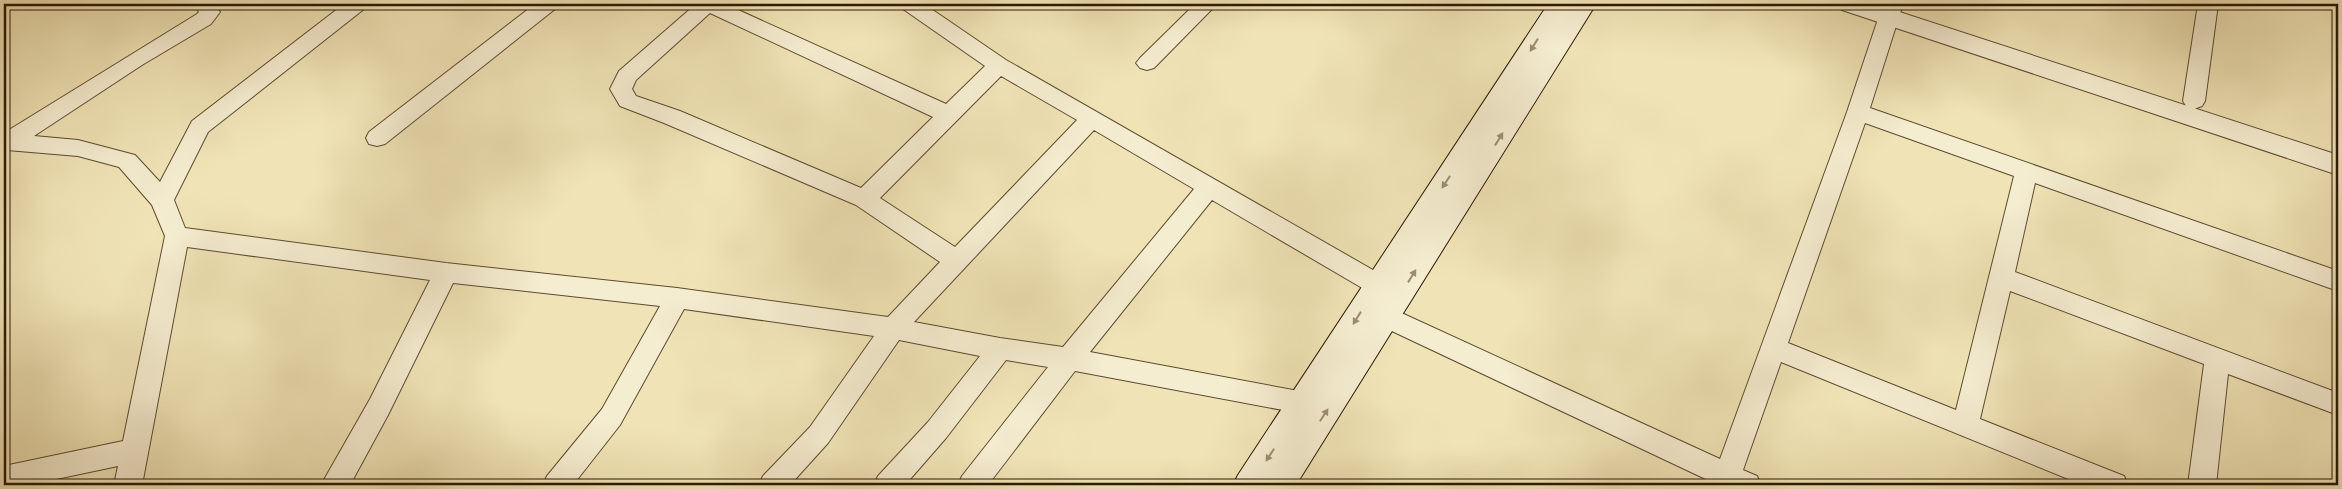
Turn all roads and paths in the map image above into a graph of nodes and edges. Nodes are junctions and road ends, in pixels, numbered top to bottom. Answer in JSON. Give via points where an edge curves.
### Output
{"nodes":[{"id":1,"x":203,"y":4,"type":"edge"},
{"id":2,"x":357,"y":4,"type":"edge"},
{"id":3,"x":548,"y":4,"type":"edge"},
{"id":4,"x":708,"y":4,"type":"edge"},
{"id":5,"x":910,"y":4,"type":"edge"},
{"id":6,"x":1206,"y":4,"type":"edge"},
{"id":7,"x":1560,"y":4,"type":"edge"},
{"id":8,"x":1584,"y":4,"type":"edge"},
{"id":9,"x":1850,"y":4,"type":"edge"},
{"id":10,"x":2208,"y":4,"type":"edge"},
{"id":11,"x":1895,"y":8,"type":"edge"},
{"id":12,"x":1147,"y":63,"type":"dead end"},
{"id":13,"x":999,"y":65,"type":"junction"},
{"id":14,"x":2194,"y":101,"type":"junction"},
{"id":15,"x":1858,"y":112,"type":"junction"},
{"id":16,"x":949,"y":115,"type":"junction"},
{"id":17,"x":1091,"y":119,"type":"junction"},
{"id":18,"x":377,"y":138,"type":"dead end"},
{"id":19,"x":5,"y":141,"type":"edge"},
{"id":20,"x":2338,"y":148,"type":"edge"},
{"id":21,"x":2338,"y":165,"type":"edge"},
{"id":22,"x":2026,"y":172,"type":"junction"},
{"id":23,"x":1209,"y":187,"type":"junction"},
{"id":24,"x":864,"y":199,"type":"junction"},
{"id":25,"x":162,"y":200,"type":"junction"},
{"id":26,"x":177,"y":236,"type":"junction"},
{"id":27,"x":957,"y":261,"type":"junction"},
{"id":28,"x":446,"y":273,"type":"junction"},
{"id":29,"x":2000,"y":277,"type":"junction"},
{"id":30,"x":2338,"y":281,"type":"edge"},
{"id":31,"x":1378,"y":285,"type":"junction"},
{"id":32,"x":677,"y":298,"type":"junction"},
{"id":33,"x":1386,"y":317,"type":"junction"},
{"id":34,"x":893,"y":328,"type":"junction"},
{"id":35,"x":1773,"y":348,"type":"junction"},
{"id":36,"x":1000,"y":349,"type":"junction"},
{"id":37,"x":1069,"y":359,"type":"junction"},
{"id":38,"x":2217,"y":359,"type":"junction"},
{"id":39,"x":1304,"y":403,"type":"junction"},
{"id":40,"x":2338,"y":404,"type":"edge"},
{"id":41,"x":1966,"y":424,"type":"junction"},
{"id":42,"x":134,"y":451,"type":"junction"},
{"id":43,"x":4,"y":478,"type":"edge"},
{"id":44,"x":1733,"y":482,"type":"edge"},
{"id":45,"x":128,"y":485,"type":"edge"},
{"id":46,"x":335,"y":485,"type":"edge"},
{"id":47,"x":557,"y":485,"type":"edge"},
{"id":48,"x":772,"y":485,"type":"edge"},
{"id":49,"x":888,"y":485,"type":"edge"},
{"id":50,"x":972,"y":485,"type":"edge"},
{"id":51,"x":1249,"y":485,"type":"edge"},
{"id":52,"x":1279,"y":485,"type":"edge"},
{"id":53,"x":2114,"y":485,"type":"edge"},
{"id":54,"x":2202,"y":485,"type":"edge"}],
"edges":[{"from":1,"to":19,"type":"street","via":[[210,12],[204,19]]},
{"from":2,"to":25,"type":"street","via":[[200,128]]},
{"from":3,"to":18,"type":"street"},
{"from":4,"to":16,"type":"street"},
{"from":4,"to":24,"type":"street","via":[[627,76],[621,89],[628,101],[672,116]]},
{"from":5,"to":13,"type":"street"},
{"from":6,"to":12,"type":"street"},
{"from":7,"to":31,"type":"main road","one_way":true},
{"from":33,"to":8,"type":"main road","one_way":true},
{"from":9,"to":11,"type":"main road"},
{"from":10,"to":14,"type":"street"},
{"from":11,"to":14,"type":"main road"},
{"from":11,"to":15,"type":"street"},
{"from":11,"to":21,"type":"main road"},
{"from":13,"to":16,"type":"street"},
{"from":13,"to":17,"type":"street"},
{"from":14,"to":20,"type":"main road"},
{"from":15,"to":22,"type":"street"},
{"from":15,"to":35,"type":"street"},
{"from":16,"to":24,"type":"street"},
{"from":17,"to":23,"type":"street"},
{"from":17,"to":27,"type":"street"},
{"from":19,"to":25,"type":"street","via":[[78,148],[127,161]]},
{"from":22,"to":29,"type":"street"},
{"from":22,"to":30,"type":"street"},
{"from":23,"to":31,"type":"street"},
{"from":23,"to":37,"type":"street"},
{"from":24,"to":27,"type":"street"},
{"from":25,"to":26,"type":"street"},
{"from":26,"to":28,"type":"street"},
{"from":26,"to":42,"type":"street"},
{"from":27,"to":34,"type":"street"},
{"from":28,"to":32,"type":"street"},
{"from":28,"to":46,"type":"street","via":[[362,440]]},
{"from":29,"to":38,"type":"street"},
{"from":29,"to":41,"type":"street"},
{"from":31,"to":39,"type":"main road","one_way":true},
{"from":32,"to":34,"type":"street"},
{"from":32,"to":47,"type":"street","via":[[611,418]]},
{"from":33,"to":44,"type":"street"},
{"from":52,"to":33,"type":"main road","one_way":true},
{"from":34,"to":36,"type":"street"},
{"from":34,"to":48,"type":"street","via":[[820,435]]},
{"from":35,"to":41,"type":"street"},
{"from":35,"to":44,"type":"street"},
{"from":36,"to":37,"type":"street"},
{"from":36,"to":49,"type":"street","via":[[937,430]]},
{"from":37,"to":39,"type":"street"},
{"from":37,"to":50,"type":"street"},
{"from":38,"to":40,"type":"street"},
{"from":38,"to":54,"type":"street"},
{"from":39,"to":51,"type":"main road","one_way":true},
{"from":41,"to":53,"type":"street"},
{"from":42,"to":43,"type":"street"},
{"from":42,"to":45,"type":"street"}]}
